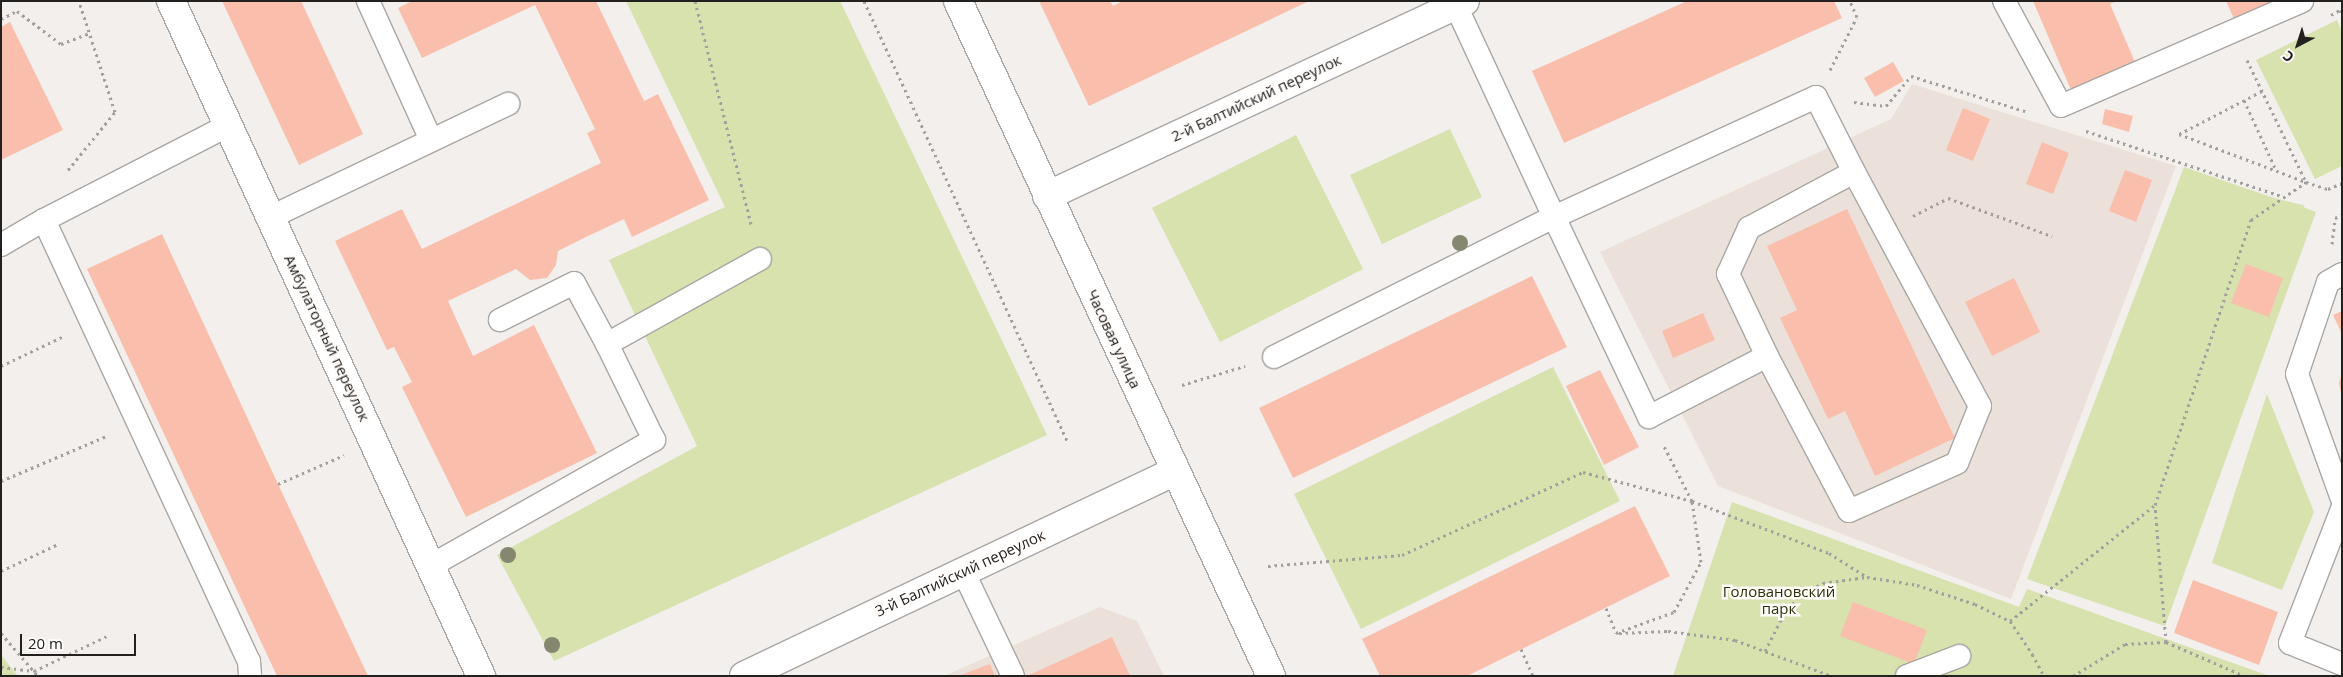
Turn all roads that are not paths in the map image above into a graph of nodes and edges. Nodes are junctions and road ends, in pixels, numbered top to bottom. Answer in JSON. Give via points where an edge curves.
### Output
{"nodes":[{"id":1,"x":171,"y":1,"type":"edge"},
{"id":2,"x":368,"y":1,"type":"edge"},
{"id":3,"x":958,"y":1,"type":"edge"},
{"id":4,"x":2004,"y":1,"type":"edge"},
{"id":5,"x":2302,"y":1,"type":"edge"},
{"id":6,"x":1460,"y":3,"type":"edge"},
{"id":7,"x":508,"y":104,"type":"dead end"},
{"id":8,"x":228,"y":125,"type":"junction"},
{"id":9,"x":431,"y":140,"type":"junction"},
{"id":10,"x":1854,"y":172,"type":"junction"},
{"id":11,"x":1047,"y":196,"type":"junction"},
{"id":12,"x":271,"y":217,"type":"junction"},
{"id":13,"x":1554,"y":217,"type":"junction"},
{"id":14,"x":44,"y":220,"type":"junction"},
{"id":15,"x":1,"y":246,"type":"edge"},
{"id":16,"x":760,"y":259,"type":"road end"},
{"id":17,"x":2342,"y":274,"type":"edge"},
{"id":18,"x":500,"y":320,"type":"dead end"},
{"id":19,"x":607,"y":344,"type":"junction"},
{"id":20,"x":1767,"y":356,"type":"junction"},
{"id":21,"x":1274,"y":357,"type":"road end"},
{"id":22,"x":1176,"y":471,"type":"junction"},
{"id":23,"x":2342,"y":499,"type":"edge"},
{"id":24,"x":2342,"y":509,"type":"edge"},
{"id":25,"x":432,"y":565,"type":"junction"},
{"id":26,"x":963,"y":571,"type":"junction"},
{"id":27,"x":1959,"y":656,"type":"dead end"},
{"id":28,"x":2342,"y":664,"type":"edge"},
{"id":29,"x":250,"y":676,"type":"edge"},
{"id":30,"x":481,"y":676,"type":"edge"},
{"id":31,"x":744,"y":676,"type":"edge"},
{"id":32,"x":1013,"y":676,"type":"edge"},
{"id":33,"x":1272,"y":676,"type":"edge"},
{"id":34,"x":1907,"y":676,"type":"edge"}],
"edges":[{"from":1,"to":8,"type":"street","name":"Амбулаторный переулок"},
{"from":2,"to":9,"type":"lane"},
{"from":3,"to":11,"type":"street","name":"Часовая улица"},
{"from":4,"to":5,"type":"lane","via":[[2061,106]]},
{"from":6,"to":11,"type":"street","name":"2-й Балтийский переулок"},
{"from":6,"to":13,"type":"lane"},
{"from":7,"to":9,"type":"lane"},
{"from":8,"to":12,"type":"street","name":"Амбулаторный переулок"},
{"from":8,"to":14,"type":"lane"},
{"from":9,"to":12,"type":"lane"},
{"from":10,"to":13,"type":"lane","via":[[1816,97]]},
{"from":10,"to":20,"type":"lane","via":[[1748,228],[1728,274]]},
{"from":10,"to":20,"type":"lane","via":[[1980,406],[1957,462],[1848,512]]},
{"from":11,"to":22,"type":"street","name":"Часовая улица"},
{"from":12,"to":25,"type":"street","name":"Амбулаторный переулок"},
{"from":13,"to":20,"type":"lane","via":[[1649,417]]},
{"from":13,"to":21,"type":"lane"},
{"from":14,"to":15,"type":"lane"},
{"from":14,"to":29,"type":"lane","via":[[249,661]]},
{"from":16,"to":19,"type":"lane"},
{"from":17,"to":23,"type":"lane","via":[[2328,282],[2297,374]]},
{"from":18,"to":19,"type":"lane","via":[[574,283]]},
{"from":19,"to":25,"type":"lane","via":[[654,440]]},
{"from":22,"to":26,"type":"street","name":"3-й Балтийский переулок"},
{"from":22,"to":33,"type":"street","name":"Часовая улица"},
{"from":24,"to":28,"type":"lane","via":[[2290,643]]},
{"from":25,"to":30,"type":"street","name":"Амбулаторный переулок"},
{"from":26,"to":31,"type":"street","name":"3-й Балтийский переулок"},
{"from":26,"to":32,"type":"lane"},
{"from":27,"to":34,"type":"lane"}]}
